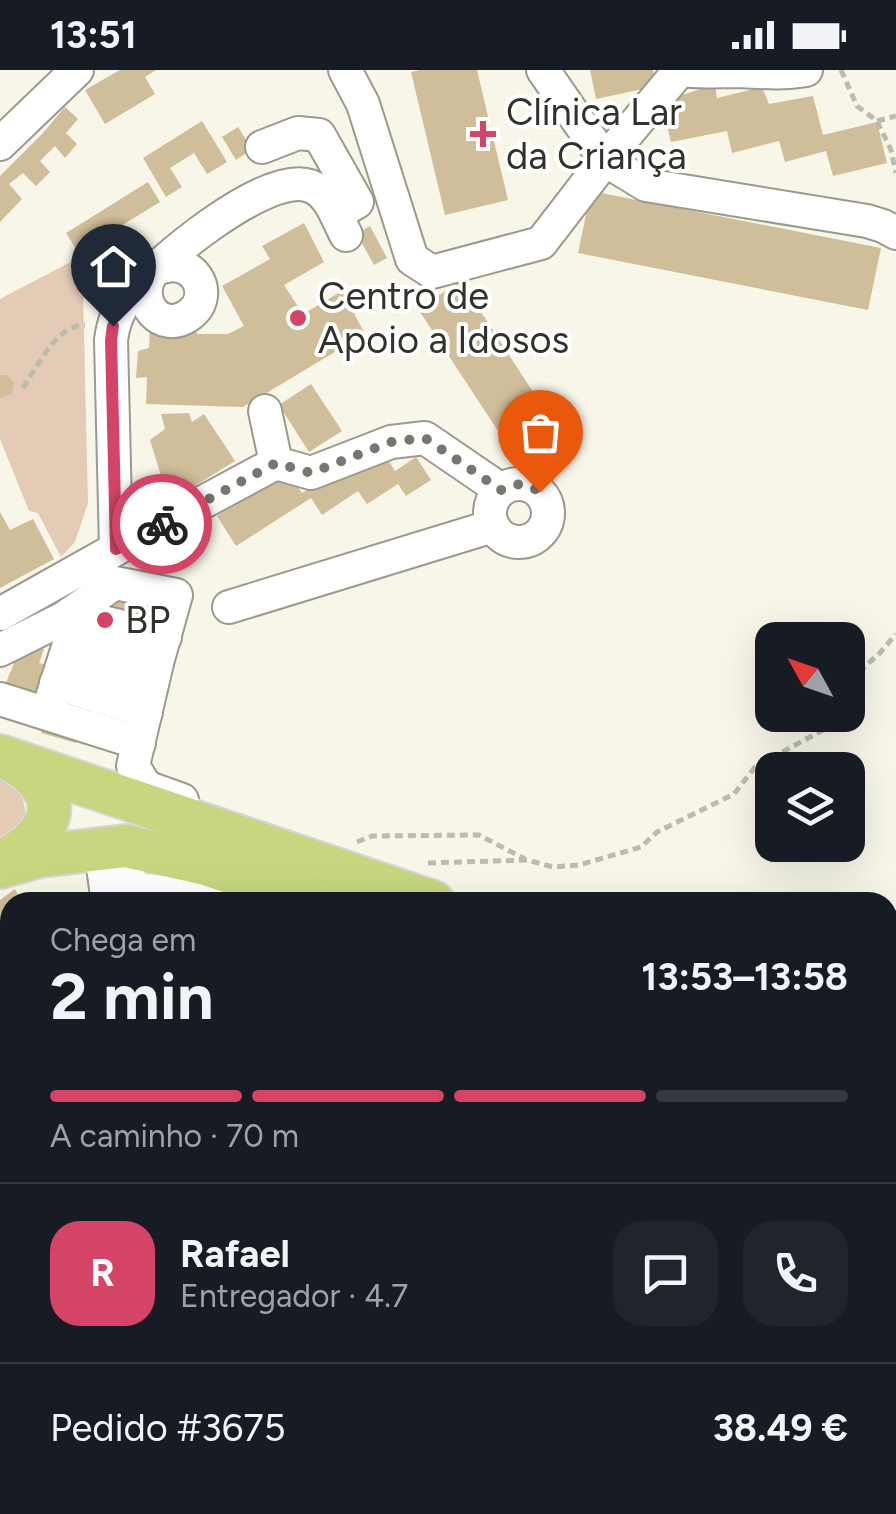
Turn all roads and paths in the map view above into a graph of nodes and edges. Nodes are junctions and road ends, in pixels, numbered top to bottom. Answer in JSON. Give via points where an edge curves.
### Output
{"nodes":[{"id":1,"x":77,"y":70,"type":"edge"},
{"id":2,"x":345,"y":70,"type":"edge"},
{"id":3,"x":542,"y":70,"type":"edge"},
{"id":4,"x":680,"y":70,"type":"edge"},
{"id":5,"x":806,"y":70,"type":"edge"},
{"id":6,"x":841,"y":70,"type":"edge"},
{"id":7,"x":896,"y":116,"type":"edge"},
{"id":8,"x":877,"y":122,"type":"junction"},
{"id":9,"x":0,"y":144,"type":"edge"},
{"id":10,"x":262,"y":147,"type":"dead end"},
{"id":11,"x":604,"y":160,"type":"junction"},
{"id":12,"x":896,"y":173,"type":"edge"},
{"id":13,"x":896,"y":233,"type":"edge"},
{"id":14,"x":113,"y":326,"type":"junction"},
{"id":15,"x":24,"y":388,"type":"dead end"},
{"id":16,"x":265,"y":411,"type":"dead end"},
{"id":17,"x":276,"y":463,"type":"junction"},
{"id":18,"x":501,"y":490,"type":"junction"},
{"id":19,"x":493,"y":526,"type":"junction"},
{"id":20,"x":116,"y":549,"type":"junction"},
{"id":21,"x":229,"y":607,"type":"dead end"},
{"id":22,"x":896,"y":634,"type":"edge"},
{"id":23,"x":2,"y":644,"type":"edge"},
{"id":24,"x":865,"y":666,"type":"edge"},
{"id":25,"x":59,"y":676,"type":"junction"},
{"id":26,"x":150,"y":697,"type":"junction"},
{"id":27,"x":0,"y":700,"type":"edge"},
{"id":28,"x":819,"y":732,"type":"edge"},
{"id":29,"x":7,"y":759,"type":"edge"},
{"id":30,"x":351,"y":844,"type":"dead end"},
{"id":31,"x":528,"y":860,"type":"junction"},
{"id":32,"x":0,"y":865,"type":"edge"},
{"id":33,"x":428,"y":889,"type":"edge"},
{"id":34,"x":155,"y":890,"type":"edge"},
{"id":35,"x":289,"y":892,"type":"edge"}],
"edges":[{"from":1,"to":9,"type":"street"},
{"from":2,"to":11,"type":"street","via":[[363,104],[412,259],[432,272],[541,243]]},
{"from":3,"to":11,"type":"street"},
{"from":4,"to":5,"type":"street"},
{"from":4,"to":11,"type":"street"},
{"from":6,"to":8,"type":"path","via":[[858,106]]},
{"from":7,"to":8,"type":"path"},
{"from":8,"to":12,"type":"path"},
{"from":10,"to":14,"type":"street","via":[[298,133],[319,135],[357,202],[341,225],[324,194],[310,186],[282,186],[192,237],[128,296]]},
{"from":11,"to":13,"type":"street","via":[[646,185],[866,221]]},
{"from":14,"to":15,"type":"path","via":[[77,324],[61,332]]},
{"from":14,"to":20,"type":"street"},
{"from":16,"to":17,"type":"street"},
{"from":17,"to":18,"type":"street","via":[[311,473],[391,442],[425,438]]},
{"from":17,"to":20,"type":"street"},
{"from":18,"to":19,"type":"street","via":[[491,508]]},
{"from":18,"to":19,"type":"street","via":[[518,484],[540,492],[546,524],[536,537],[516,542]]},
{"from":19,"to":21,"type":"street"},
{"from":20,"to":23,"type":"street"},
{"from":22,"to":24,"type":"path"},
{"from":23,"to":26,"type":"street","via":[[64,618],[115,583],[176,596]]},
{"from":25,"to":26,"type":"street"},
{"from":25,"to":26,"type":"street"},
{"from":25,"to":26,"type":"street","via":[[78,616]]},
{"from":25,"to":27,"type":"street"},
{"from":26,"to":33,"type":"street","via":[[133,766],[146,787]]},
{"from":28,"to":31,"type":"path","via":[[755,768],[734,794],[641,846],[579,865],[553,868]]},
{"from":29,"to":32,"type":"main road","via":[[36,778],[48,812],[40,836]]},
{"from":29,"to":33,"type":"main road"},
{"from":30,"to":31,"type":"path","via":[[372,836],[479,835]]},
{"from":31,"to":33,"type":"path"},
{"from":32,"to":34,"type":"main road","via":[[39,856]]},
{"from":34,"to":35,"type":"main road","via":[[126,846]]}]}
